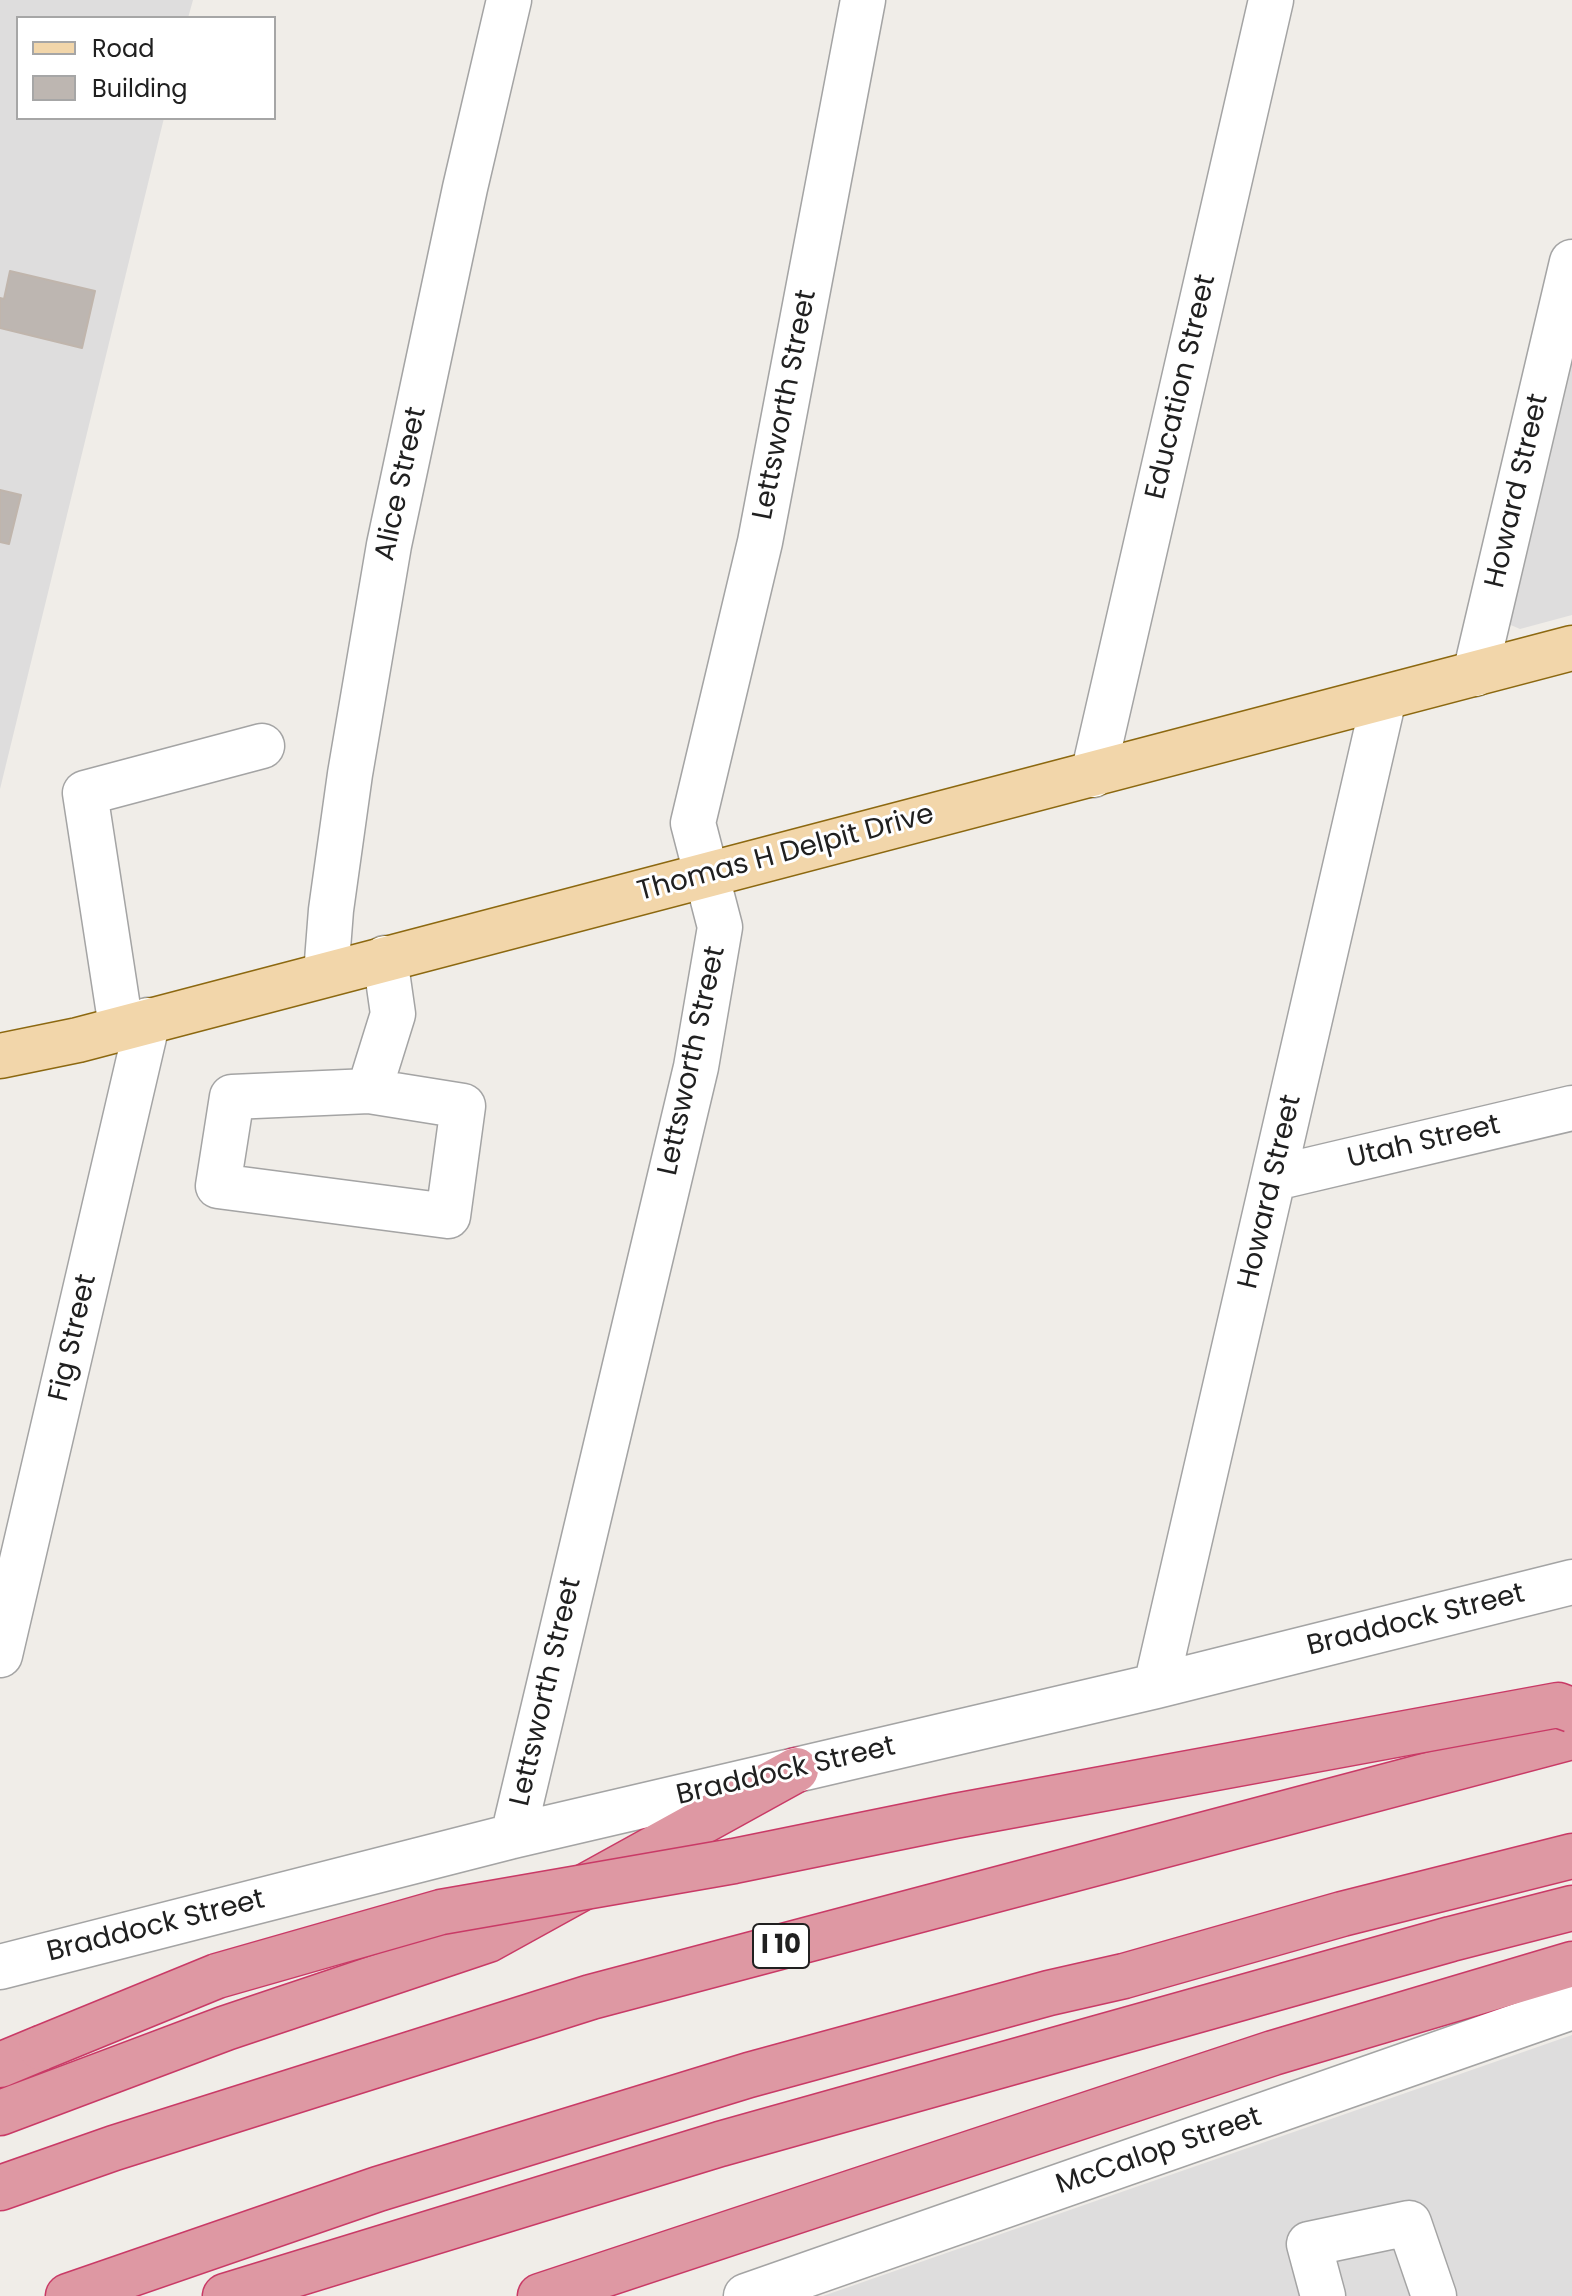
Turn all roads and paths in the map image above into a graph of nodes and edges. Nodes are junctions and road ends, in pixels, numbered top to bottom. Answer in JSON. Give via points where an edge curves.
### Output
{"nodes":[{"id":1,"x":509,"y":0,"type":"edge"},
{"id":2,"x":863,"y":0,"type":"edge"},
{"id":3,"x":1271,"y":0,"type":"edge"},
{"id":4,"x":1572,"y":262,"type":"edge"},
{"id":5,"x":1572,"y":648,"type":"edge"},
{"id":6,"x":1475,"y":674,"type":"junction"},
{"id":7,"x":1384,"y":698,"type":"junction"},
{"id":8,"x":262,"y":746,"type":"dead end"},
{"id":9,"x":1093,"y":775,"type":"junction"},
{"id":10,"x":705,"y":875,"type":"junction"},
{"id":11,"x":385,"y":958,"type":"junction"},
{"id":12,"x":326,"y":974,"type":"junction"},
{"id":13,"x":135,"y":1024,"type":"junction"},
{"id":14,"x":0,"y":1056,"type":"edge"},
{"id":15,"x":369,"y":1091,"type":"junction"},
{"id":16,"x":1572,"y":1108,"type":"edge"},
{"id":17,"x":1275,"y":1178,"type":"junction"},
{"id":18,"x":1572,"y":1582,"type":"edge"},
{"id":19,"x":0,"y":1655,"type":"edge"},
{"id":20,"x":1156,"y":1686,"type":"junction"},
{"id":21,"x":1572,"y":1710,"type":"edge"},
{"id":22,"x":1572,"y":1737,"type":"edge"},
{"id":23,"x":796,"y":1770,"type":"junction"},
{"id":24,"x":513,"y":1836,"type":"junction"},
{"id":25,"x":1572,"y":1856,"type":"edge"},
{"id":26,"x":1572,"y":1908,"type":"edge"},
{"id":27,"x":1572,"y":1964,"type":"edge"},
{"id":28,"x":0,"y":1967,"type":"edge"},
{"id":29,"x":1572,"y":2007,"type":"edge"},
{"id":30,"x":0,"y":2065,"type":"edge"},
{"id":31,"x":0,"y":2113,"type":"edge"},
{"id":32,"x":0,"y":2188,"type":"edge"},
{"id":33,"x":68,"y":2296,"type":"edge"},
{"id":34,"x":225,"y":2296,"type":"edge"},
{"id":35,"x":540,"y":2296,"type":"edge"},
{"id":36,"x":746,"y":2296,"type":"edge"},
{"id":37,"x":1323,"y":2296,"type":"edge"},
{"id":38,"x":1434,"y":2296,"type":"edge"}],
"edges":[{"from":1,"to":12,"type":"street","name":"Alice Street","via":[[389,545],[350,774]]},
{"from":2,"to":10,"type":"street","name":"Lettsworth Street","via":[[760,542],[693,823]]},
{"from":3,"to":9,"type":"street","name":"Education Street"},
{"from":4,"to":6,"type":"street","name":"Howard Street"},
{"from":5,"to":6,"type":"main road","name":"Thomas H Delpit Drive"},
{"from":6,"to":7,"type":"main road","name":"Thomas H Delpit Drive"},
{"from":7,"to":9,"type":"main road","name":"Thomas H Delpit Drive"},
{"from":7,"to":17,"type":"street","name":"Howard Street"},
{"from":8,"to":13,"type":"street","via":[[85,793]]},
{"from":9,"to":10,"type":"main road","name":"Thomas H Delpit Drive"},
{"from":10,"to":11,"type":"main road","name":"Thomas H Delpit Drive"},
{"from":10,"to":24,"type":"street","name":"Lettsworth Street","via":[[720,927],[696,1067]]},
{"from":11,"to":12,"type":"main road","name":"Thomas H Delpit Drive"},
{"from":11,"to":15,"type":"street","via":[[393,1014]]},
{"from":12,"to":13,"type":"main road","name":"Thomas H Delpit Drive"},
{"from":13,"to":14,"type":"main road","name":"Thomas H Delpit Drive"},
{"from":13,"to":19,"type":"street","name":"Fig Street"},
{"from":15,"to":15,"type":"street","via":[[232,1097],[218,1186],[448,1216],[463,1106]]},
{"from":16,"to":17,"type":"street","name":"Utah Street"},
{"from":17,"to":20,"type":"street","name":"Howard Street"},
{"from":18,"to":20,"type":"street","name":"Braddock Street"},
{"from":20,"to":23,"type":"street","name":"Braddock Street"},
{"from":21,"to":30,"type":"highway","bridge":true,"via":[[1558,1705],[441,1912],[217,1976]]},
{"from":22,"to":32,"type":"highway","number":"I 10","via":[[591,1997]]},
{"from":23,"to":24,"type":"street","name":"Braddock Street"},
{"from":23,"to":31,"type":"highway","via":[[488,1940],[226,2028]]},
{"from":24,"to":28,"type":"street","name":"Braddock Street"},
{"from":25,"to":33,"type":"highway","via":[[749,2075],[378,2189]]},
{"from":26,"to":34,"type":"highway","via":[[720,2144]]},
{"from":27,"to":35,"type":"highway","via":[[1273,2053]]},
{"from":29,"to":36,"type":"street","name":"McCalop Street"},
{"from":37,"to":38,"type":"street","via":[[1309,2244],[1409,2223]]}]}
